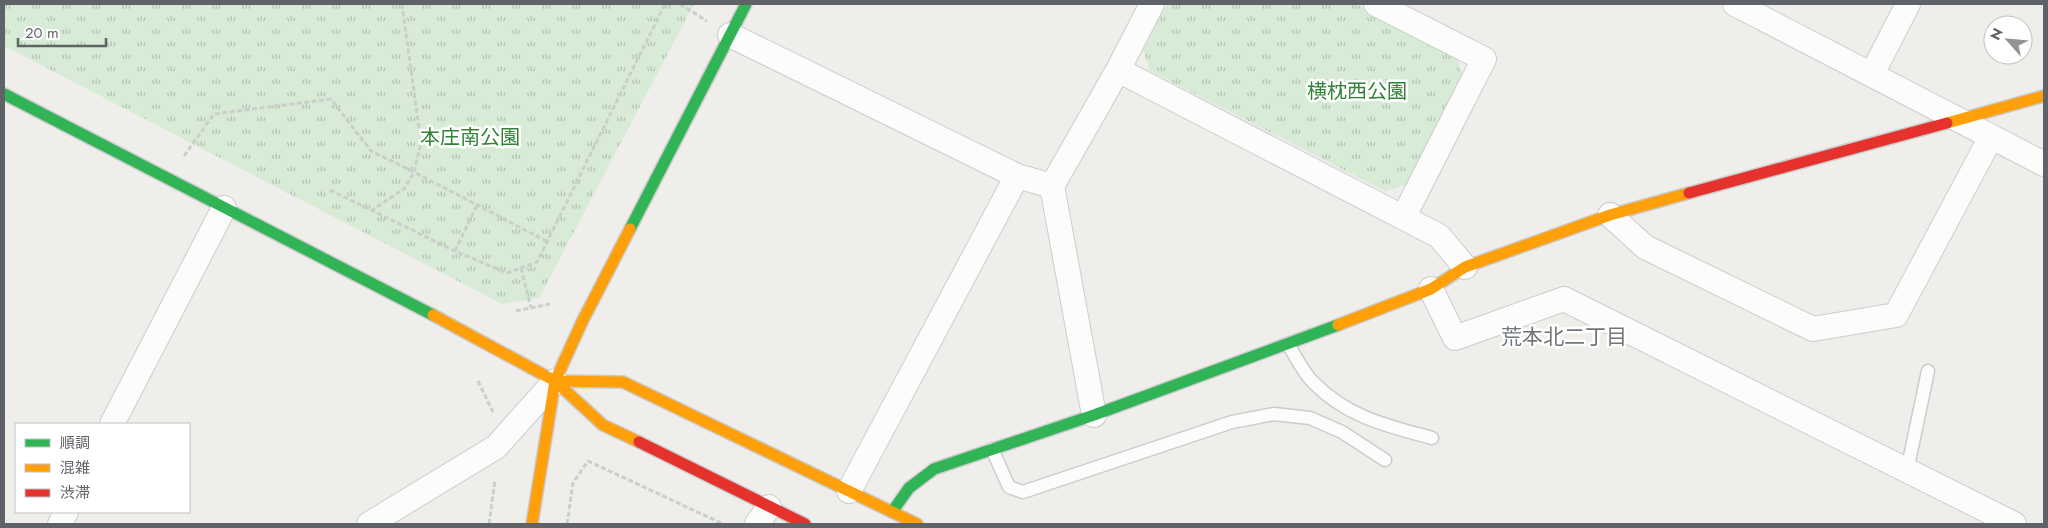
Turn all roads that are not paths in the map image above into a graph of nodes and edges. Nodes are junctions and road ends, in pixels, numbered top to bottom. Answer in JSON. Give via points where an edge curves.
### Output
{"nodes":[{"id":1,"x":746,"y":4,"type":"edge"},
{"id":2,"x":1152,"y":4,"type":"edge"},
{"id":3,"x":1376,"y":4,"type":"edge"},
{"id":4,"x":1735,"y":4,"type":"edge"},
{"id":5,"x":1908,"y":4,"type":"edge"},
{"id":6,"x":730,"y":35,"type":"junction"},
{"id":7,"x":1118,"y":70,"type":"junction"},
{"id":8,"x":1872,"y":74,"type":"junction"},
{"id":9,"x":4,"y":94,"type":"edge"},
{"id":10,"x":2044,"y":96,"type":"edge"},
{"id":11,"x":1956,"y":120,"type":"junction"},
{"id":12,"x":1991,"y":137,"type":"junction"},
{"id":13,"x":2044,"y":164,"type":"edge"},
{"id":14,"x":1017,"y":176,"type":"junction"},
{"id":15,"x":1052,"y":186,"type":"junction"},
{"id":16,"x":224,"y":208,"type":"junction"},
{"id":17,"x":1610,"y":215,"type":"junction"},
{"id":18,"x":1404,"y":216,"type":"junction"},
{"id":19,"x":1465,"y":267,"type":"junction"},
{"id":20,"x":1431,"y":289,"type":"junction"},
{"id":21,"x":1288,"y":344,"type":"junction"},
{"id":22,"x":1928,"y":371,"type":"dead end"},
{"id":23,"x":555,"y":381,"type":"junction"},
{"id":24,"x":1094,"y":415,"type":"junction"},
{"id":25,"x":113,"y":423,"type":"edge"},
{"id":26,"x":1432,"y":438,"type":"dead end"},
{"id":27,"x":992,"y":449,"type":"junction"},
{"id":28,"x":1385,"y":460,"type":"dead end"},
{"id":29,"x":1907,"y":471,"type":"junction"},
{"id":30,"x":849,"y":491,"type":"junction"},
{"id":31,"x":892,"y":512,"type":"junction"},
{"id":32,"x":763,"y":516,"type":"edge"},
{"id":33,"x":369,"y":524,"type":"edge"},
{"id":34,"x":532,"y":524,"type":"edge"},
{"id":35,"x":805,"y":524,"type":"edge"},
{"id":36,"x":917,"y":524,"type":"edge"},
{"id":37,"x":2014,"y":524,"type":"edge"}],
"edges":[{"from":1,"to":6,"type":"street"},
{"from":2,"to":7,"type":"street"},
{"from":3,"to":18,"type":"street","via":[[1484,59]]},
{"from":4,"to":8,"type":"street"},
{"from":5,"to":8,"type":"street"},
{"from":6,"to":14,"type":"street"},
{"from":6,"to":23,"type":"street","via":[[582,322]]},
{"from":7,"to":15,"type":"street"},
{"from":7,"to":18,"type":"street"},
{"from":8,"to":11,"type":"street"},
{"from":9,"to":16,"type":"street"},
{"from":10,"to":11,"type":"street"},
{"from":11,"to":12,"type":"street"},
{"from":11,"to":17,"type":"street"},
{"from":12,"to":13,"type":"street"},
{"from":12,"to":17,"type":"street","via":[[1896,315],[1813,329],[1645,247]]},
{"from":14,"to":15,"type":"street"},
{"from":14,"to":30,"type":"street"},
{"from":15,"to":24,"type":"street"},
{"from":16,"to":23,"type":"street"},
{"from":16,"to":25,"type":"street"},
{"from":17,"to":19,"type":"street"},
{"from":18,"to":19,"type":"street","via":[[1439,236]]},
{"from":19,"to":20,"type":"street"},
{"from":20,"to":21,"type":"street"},
{"from":20,"to":29,"type":"street","via":[[1454,338],[1564,299]]},
{"from":21,"to":24,"type":"street"},
{"from":21,"to":26,"type":"lane","via":[[1313,382],[1342,406],[1377,423]]},
{"from":22,"to":29,"type":"lane"},
{"from":23,"to":30,"type":"street","via":[[624,382]]},
{"from":23,"to":32,"type":"street","via":[[603,424]]},
{"from":23,"to":33,"type":"street","via":[[496,446]]},
{"from":23,"to":34,"type":"street"},
{"from":24,"to":27,"type":"street"},
{"from":27,"to":28,"type":"lane","via":[[1009,487],[1023,492],[1232,422],[1274,414],[1310,418],[1342,432]]},
{"from":27,"to":31,"type":"street","via":[[934,468],[909,488]]},
{"from":29,"to":37,"type":"street"},
{"from":30,"to":31,"type":"street"},
{"from":31,"to":36,"type":"street"},
{"from":32,"to":35,"type":"street"}]}
